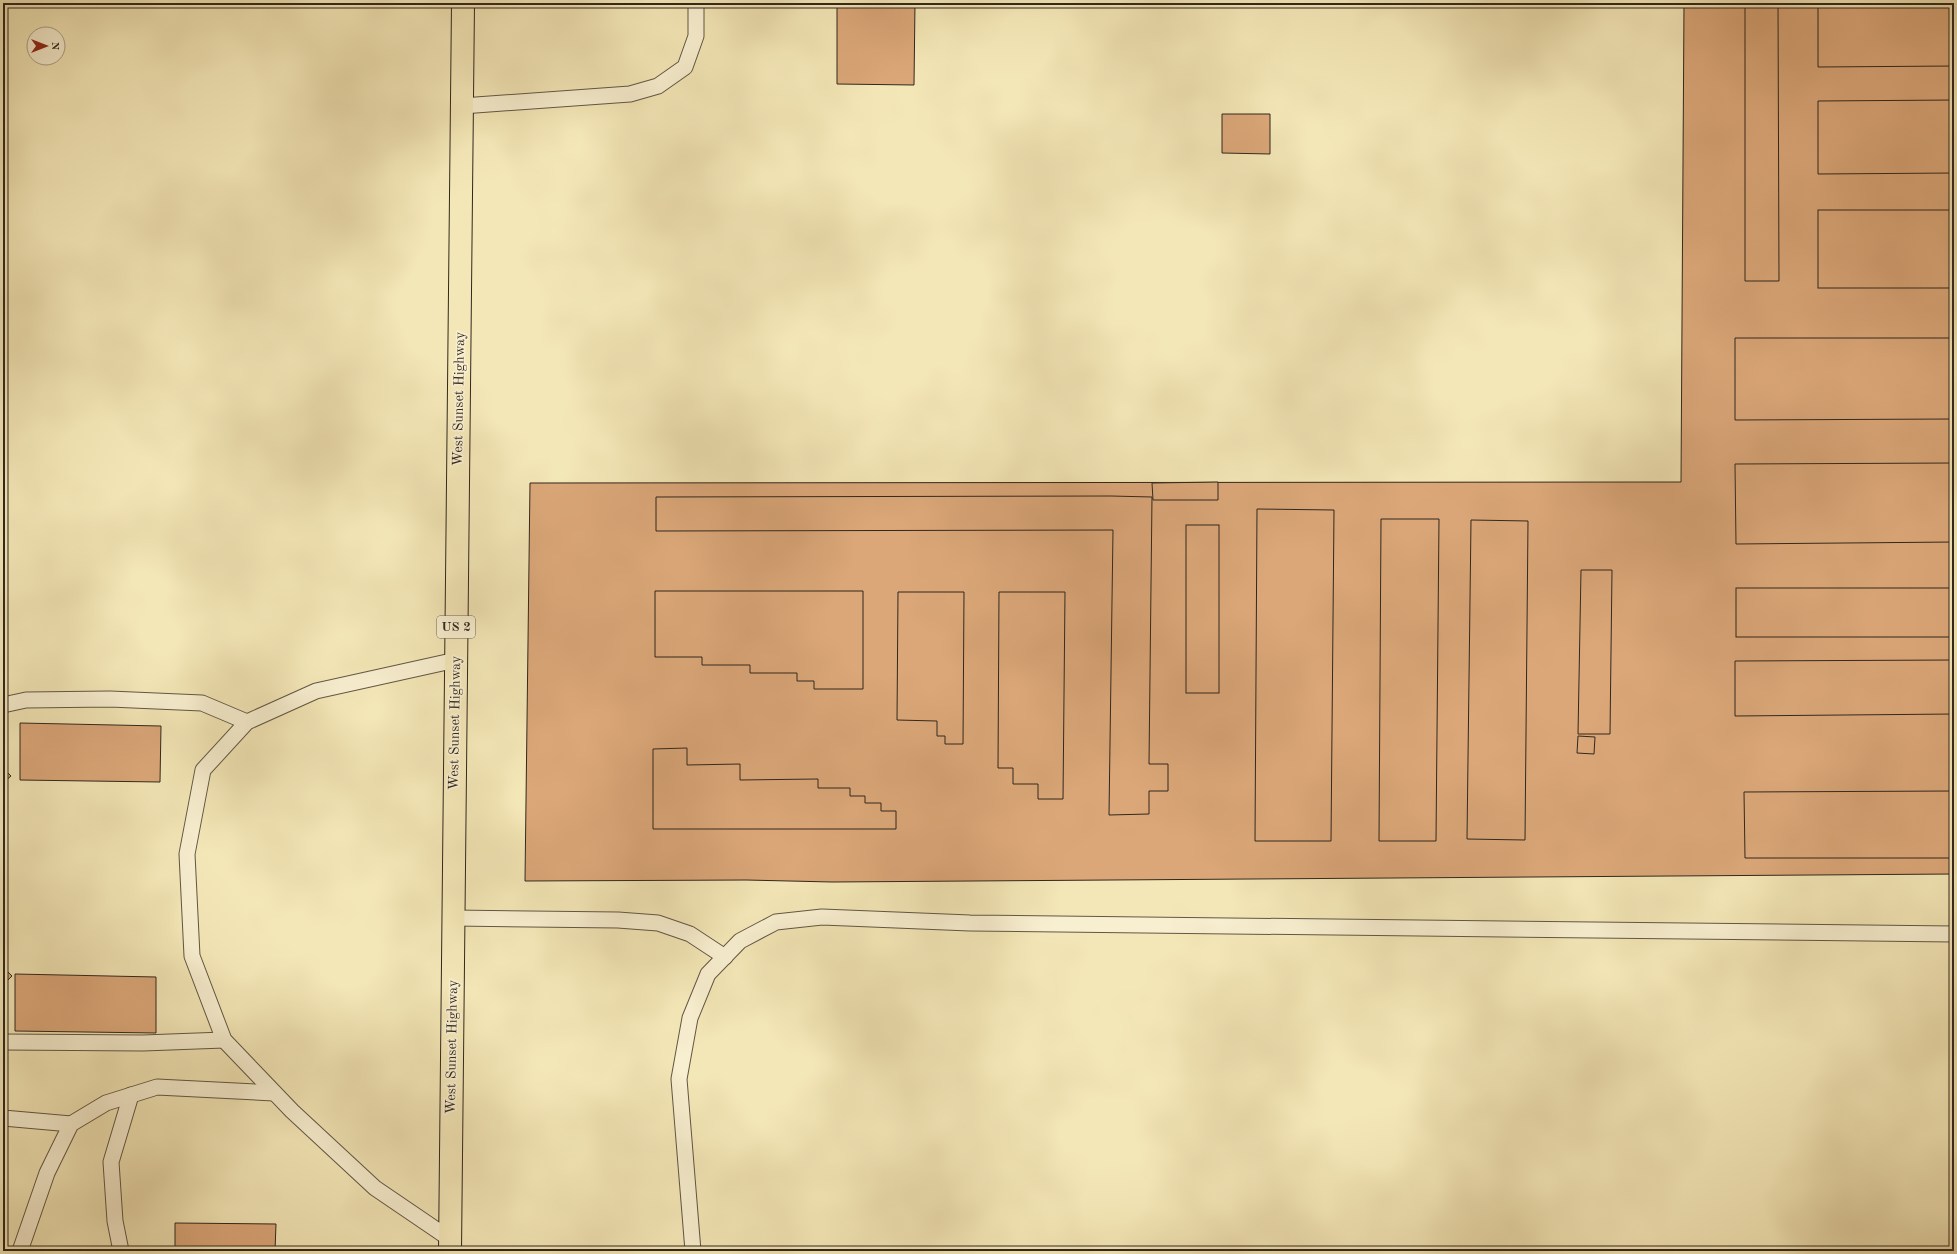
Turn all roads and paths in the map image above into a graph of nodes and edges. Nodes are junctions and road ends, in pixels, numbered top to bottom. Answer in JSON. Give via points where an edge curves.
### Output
{"nodes":[{"id":1,"x":463,"y":3,"type":"edge"},
{"id":2,"x":696,"y":3,"type":"edge"},
{"id":3,"x":462,"y":106,"type":"junction"},
{"id":4,"x":456,"y":660,"type":"junction"},
{"id":5,"x":3,"y":705,"type":"edge"},
{"id":6,"x":248,"y":722,"type":"junction"},
{"id":7,"x":453,"y":918,"type":"junction"},
{"id":8,"x":1954,"y":934,"type":"edge"},
{"id":9,"x":725,"y":957,"type":"junction"},
{"id":10,"x":224,"y":1040,"type":"junction"},
{"id":11,"x":3,"y":1042,"type":"edge"},
{"id":12,"x":274,"y":1093,"type":"junction"},
{"id":13,"x":131,"y":1095,"type":"junction"},
{"id":14,"x":3,"y":1118,"type":"edge"},
{"id":15,"x":71,"y":1124,"type":"junction"},
{"id":16,"x":450,"y":1245,"type":"edge"},
{"id":17,"x":20,"y":1251,"type":"edge"},
{"id":18,"x":121,"y":1251,"type":"edge"},
{"id":19,"x":693,"y":1251,"type":"edge"}],
"edges":[{"from":1,"to":3,"type":"main road","name":"West Sunset Highway","number":"US 2"},
{"from":2,"to":3,"type":"lane","via":[[696,36],[685,67],[658,86],[630,94]]},
{"from":3,"to":4,"type":"main road","name":"West Sunset Highway","number":"US 2"},
{"from":4,"to":6,"type":"lane","via":[[316,691]]},
{"from":4,"to":7,"type":"main road","name":"West Sunset Highway","number":"US 2"},
{"from":5,"to":6,"type":"lane","via":[[26,700],[110,699],[202,703]]},
{"from":6,"to":10,"type":"lane","via":[[203,770],[187,854],[192,956]]},
{"from":7,"to":9,"type":"lane","via":[[618,920],[658,924],[690,934]]},
{"from":7,"to":16,"type":"main road","name":"West Sunset Highway","number":"US 2"},
{"from":8,"to":9,"type":"lane","via":[[970,923],[822,917],[776,922],[740,941]]},
{"from":9,"to":19,"type":"lane","via":[[708,974],[690,1018],[679,1079]]},
{"from":10,"to":11,"type":"lane","via":[[143,1043]]},
{"from":10,"to":12,"type":"lane"},
{"from":12,"to":13,"type":"lane","via":[[157,1087]]},
{"from":12,"to":16,"type":"lane","via":[[375,1188]]},
{"from":13,"to":15,"type":"lane","via":[[106,1102]]},
{"from":13,"to":18,"type":"lane","via":[[111,1162],[115,1221]]},
{"from":14,"to":15,"type":"lane"},
{"from":15,"to":17,"type":"lane","via":[[47,1173]]}]}
